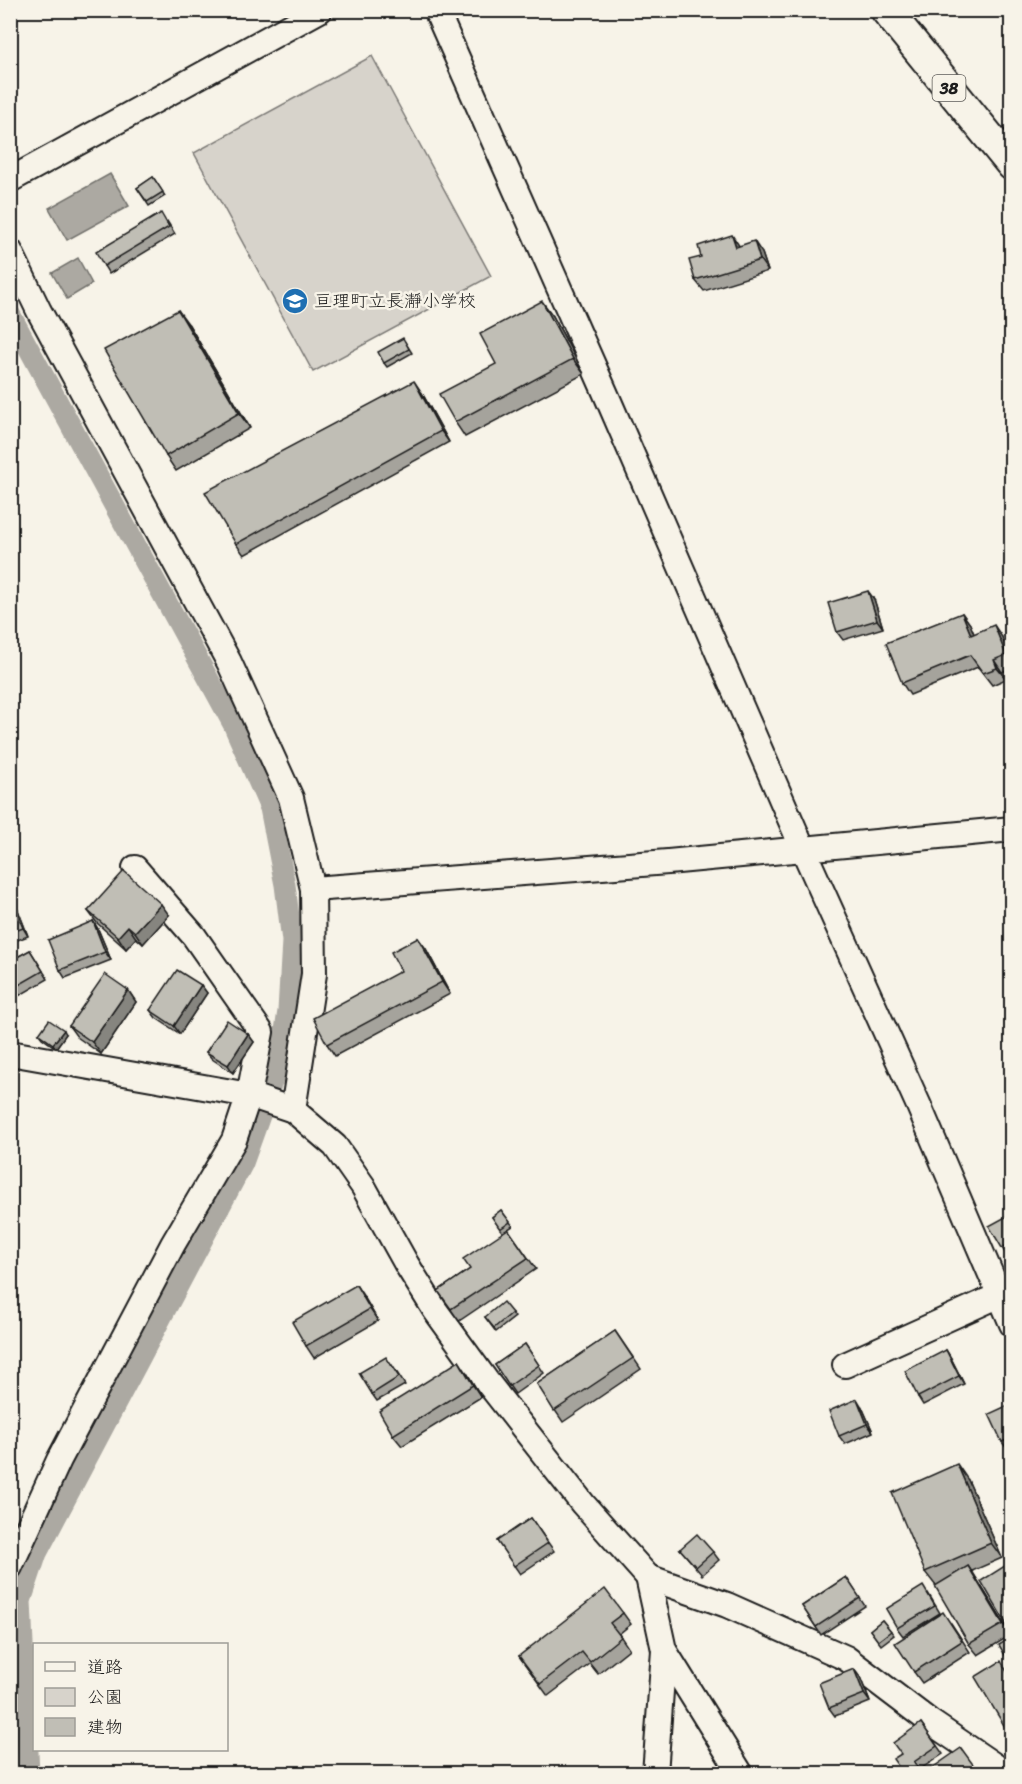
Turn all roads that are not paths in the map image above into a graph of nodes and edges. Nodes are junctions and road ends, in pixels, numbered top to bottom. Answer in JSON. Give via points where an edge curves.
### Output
{"nodes":[{"id":1,"x":320,"y":10,"type":"edge"},
{"id":2,"x":436,"y":10,"type":"edge"},
{"id":3,"x":893,"y":13,"type":"edge"},
{"id":4,"x":1011,"y":165,"type":"edge"},
{"id":5,"x":10,"y":180,"type":"edge"},
{"id":6,"x":10,"y":251,"type":"edge"},
{"id":7,"x":1011,"y":829,"type":"edge"},
{"id":8,"x":803,"y":849,"type":"junction"},
{"id":9,"x":135,"y":868,"type":"dead end"},
{"id":10,"x":313,"y":889,"type":"junction"},
{"id":11,"x":10,"y":1053,"type":"edge"},
{"id":12,"x":249,"y":1095,"type":"junction"},
{"id":13,"x":293,"y":1110,"type":"junction"},
{"id":14,"x":1000,"y":1295,"type":"junction"},
{"id":15,"x":1011,"y":1324,"type":"edge"},
{"id":16,"x":845,"y":1365,"type":"dead end"},
{"id":17,"x":10,"y":1567,"type":"edge"},
{"id":18,"x":648,"y":1577,"type":"junction"},
{"id":19,"x":664,"y":1650,"type":"junction"},
{"id":20,"x":655,"y":1773,"type":"edge"},
{"id":21,"x":741,"y":1773,"type":"edge"},
{"id":22,"x":1007,"y":1773,"type":"edge"}],
"edges":[{"from":1,"to":5,"type":"street"},
{"from":2,"to":8,"type":"street"},
{"from":3,"to":4,"type":"main road","number":"38"},
{"from":6,"to":10,"type":"street","via":[[229,662],[291,798]]},
{"from":7,"to":8,"type":"street"},
{"from":8,"to":10,"type":"street"},
{"from":8,"to":14,"type":"street","via":[[920,1106]]},
{"from":9,"to":12,"type":"street","via":[[194,936],[261,1032]]},
{"from":10,"to":13,"type":"street","via":[[314,974]]},
{"from":11,"to":12,"type":"street"},
{"from":12,"to":13,"type":"street"},
{"from":12,"to":17,"type":"street","via":[[234,1140],[173,1244],[86,1409]]},
{"from":13,"to":18,"type":"street","via":[[335,1146],[468,1356],[583,1504]]},
{"from":14,"to":15,"type":"street"},
{"from":14,"to":16,"type":"street"},
{"from":18,"to":19,"type":"street"},
{"from":18,"to":22,"type":"street","via":[[728,1605],[846,1658],[929,1721]]},
{"from":19,"to":20,"type":"street"},
{"from":19,"to":21,"type":"street"}]}
